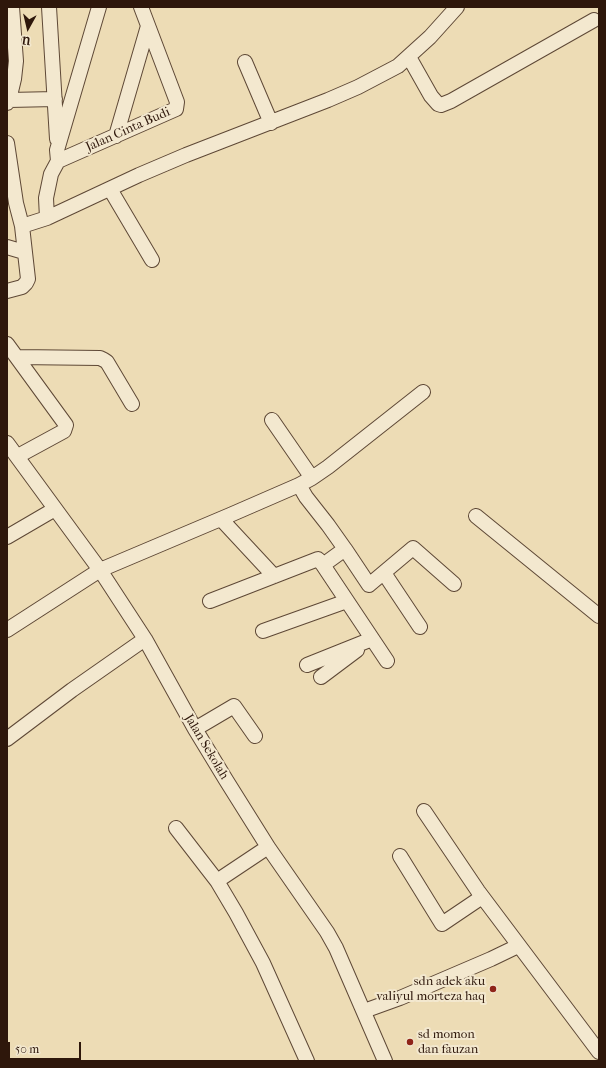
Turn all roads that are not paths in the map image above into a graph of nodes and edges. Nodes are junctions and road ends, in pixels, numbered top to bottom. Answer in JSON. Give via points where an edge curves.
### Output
{"nodes":[{"id":1,"x":49,"y":7,"type":"edge"},
{"id":2,"x":99,"y":7,"type":"edge"},
{"id":3,"x":141,"y":7,"type":"edge"},
{"id":4,"x":457,"y":7,"type":"edge"},
{"id":5,"x":10,"y":13,"type":"edge"},
{"id":6,"x":594,"y":20,"type":"dead end"},
{"id":7,"x":148,"y":26,"type":"junction"},
{"id":8,"x":410,"y":57,"type":"junction"},
{"id":9,"x":11,"y":60,"type":"edge"},
{"id":10,"x":245,"y":62,"type":"dead end"},
{"id":11,"x":55,"y":99,"type":"junction"},
{"id":12,"x":8,"y":101,"type":"edge"},
{"id":13,"x":271,"y":123,"type":"junction"},
{"id":14,"x":116,"y":136,"type":"junction"},
{"id":15,"x":7,"y":150,"type":"edge"},
{"id":16,"x":57,"y":155,"type":"junction"},
{"id":17,"x":110,"y":189,"type":"junction"},
{"id":18,"x":12,"y":202,"type":"edge"},
{"id":19,"x":47,"y":218,"type":"junction"},
{"id":20,"x":22,"y":226,"type":"junction"},
{"id":21,"x":7,"y":247,"type":"edge"},
{"id":22,"x":24,"y":252,"type":"junction"},
{"id":23,"x":152,"y":260,"type":"dead end"},
{"id":24,"x":7,"y":291,"type":"edge"},
{"id":25,"x":7,"y":344,"type":"edge"},
{"id":26,"x":17,"y":357,"type":"junction"},
{"id":27,"x":423,"y":392,"type":"dead end"},
{"id":28,"x":132,"y":404,"type":"dead end"},
{"id":29,"x":272,"y":420,"type":"dead end"},
{"id":30,"x":7,"y":443,"type":"edge"},
{"id":31,"x":18,"y":456,"type":"junction"},
{"id":32,"x":312,"y":478,"type":"junction"},
{"id":33,"x":299,"y":485,"type":"junction"},
{"id":34,"x":55,"y":510,"type":"junction"},
{"id":35,"x":476,"y":516,"type":"dead end"},
{"id":36,"x":221,"y":519,"type":"junction"},
{"id":37,"x":7,"y":537,"type":"edge"},
{"id":38,"x":345,"y":549,"type":"junction"},
{"id":39,"x":323,"y":565,"type":"junction"},
{"id":40,"x":100,"y":570,"type":"junction"},
{"id":41,"x":384,"y":573,"type":"junction"},
{"id":42,"x":274,"y":576,"type":"junction"},
{"id":43,"x":454,"y":584,"type":"dead end"},
{"id":44,"x":210,"y":601,"type":"dead end"},
{"id":45,"x":347,"y":601,"type":"junction"},
{"id":46,"x":599,"y":616,"type":"edge"},
{"id":47,"x":420,"y":626,"type":"dead end"},
{"id":48,"x":7,"y":630,"type":"edge"},
{"id":49,"x":263,"y":631,"type":"dead end"},
{"id":50,"x":372,"y":638,"type":"junction"},
{"id":51,"x":145,"y":639,"type":"junction"},
{"id":52,"x":387,"y":661,"type":"dead end"},
{"id":53,"x":307,"y":665,"type":"dead end"},
{"id":54,"x":321,"y":677,"type":"dead end"},
{"id":55,"x":195,"y":729,"type":"junction"},
{"id":56,"x":255,"y":736,"type":"dead end"},
{"id":57,"x":7,"y":739,"type":"edge"},
{"id":58,"x":424,"y":811,"type":"dead end"},
{"id":59,"x":176,"y":828,"type":"dead end"},
{"id":60,"x":268,"y":846,"type":"junction"},
{"id":61,"x":400,"y":856,"type":"dead end"},
{"id":62,"x":217,"y":881,"type":"junction"},
{"id":63,"x":482,"y":896,"type":"junction"},
{"id":64,"x":518,"y":946,"type":"junction"},
{"id":65,"x":364,"y":1011,"type":"junction"},
{"id":66,"x":599,"y":1052,"type":"edge"},
{"id":67,"x":307,"y":1061,"type":"edge"},
{"id":68,"x":385,"y":1061,"type":"edge"}],
"edges":[{"from":1,"to":11,"type":"street"},
{"from":2,"to":16,"type":"street"},
{"from":3,"to":7,"type":"street","name":"Jalan Cinta Budi"},
{"from":4,"to":8,"type":"street"},
{"from":5,"to":9,"type":"street"},
{"from":6,"to":8,"type":"street","via":[[441,105],[431,96]]},
{"from":7,"to":14,"type":"street"},
{"from":7,"to":14,"type":"street","name":"Jalan Cinta Budi","via":[[177,106],[176,109]]},
{"from":8,"to":13,"type":"street","via":[[358,87]]},
{"from":9,"to":12,"type":"street","via":[[14,79]]},
{"from":10,"to":13,"type":"street"},
{"from":11,"to":12,"type":"street"},
{"from":11,"to":16,"type":"street"},
{"from":13,"to":17,"type":"street","via":[[186,155]]},
{"from":14,"to":16,"type":"street","name":"Jalan Cinta Budi"},
{"from":15,"to":18,"type":"street"},
{"from":16,"to":19,"type":"street","via":[[46,198]]},
{"from":17,"to":19,"type":"street"},
{"from":17,"to":23,"type":"street"},
{"from":18,"to":20,"type":"street"},
{"from":19,"to":20,"type":"street"},
{"from":20,"to":22,"type":"street"},
{"from":21,"to":22,"type":"street"},
{"from":22,"to":24,"type":"street","via":[[28,275],[26,283],[22,287]]},
{"from":25,"to":26,"type":"street"},
{"from":26,"to":28,"type":"street","via":[[100,358],[107,362]]},
{"from":26,"to":31,"type":"street","via":[[66,425],[64,431]]},
{"from":27,"to":32,"type":"street"},
{"from":29,"to":32,"type":"street"},
{"from":30,"to":31,"type":"street","name":"Jalan Sekolah"},
{"from":31,"to":34,"type":"street","name":"Jalan Sekolah"},
{"from":32,"to":33,"type":"street"},
{"from":33,"to":36,"type":"street"},
{"from":33,"to":38,"type":"street"},
{"from":34,"to":37,"type":"street"},
{"from":34,"to":40,"type":"street","name":"Jalan Sekolah"},
{"from":35,"to":46,"type":"street"},
{"from":36,"to":40,"type":"street"},
{"from":36,"to":42,"type":"street"},
{"from":38,"to":39,"type":"street"},
{"from":38,"to":41,"type":"street","via":[[369,585]]},
{"from":39,"to":42,"type":"street","via":[[318,559]]},
{"from":39,"to":45,"type":"street"},
{"from":40,"to":48,"type":"street"},
{"from":40,"to":51,"type":"street","name":"Jalan Sekolah"},
{"from":41,"to":43,"type":"street","via":[[413,548]]},
{"from":41,"to":47,"type":"street"},
{"from":42,"to":44,"type":"street"},
{"from":45,"to":49,"type":"street"},
{"from":45,"to":50,"type":"street"},
{"from":50,"to":52,"type":"street"},
{"from":50,"to":53,"type":"street"},
{"from":50,"to":54,"type":"street"},
{"from":51,"to":55,"type":"street","name":"Jalan Sekolah"},
{"from":51,"to":57,"type":"street"},
{"from":55,"to":56,"type":"street","via":[[234,706]]},
{"from":55,"to":60,"type":"street","name":"Jalan Sekolah"},
{"from":58,"to":63,"type":"street"},
{"from":59,"to":62,"type":"street"},
{"from":60,"to":62,"type":"street"},
{"from":60,"to":65,"type":"street","name":"Jalan Sekolah","via":[[327,932]]},
{"from":61,"to":63,"type":"street","via":[[442,924]]},
{"from":62,"to":67,"type":"street","via":[[263,963]]},
{"from":63,"to":64,"type":"street"},
{"from":64,"to":65,"type":"street","via":[[400,998]]},
{"from":64,"to":66,"type":"street"},
{"from":65,"to":68,"type":"street","name":"Jalan Sekolah"}]}
